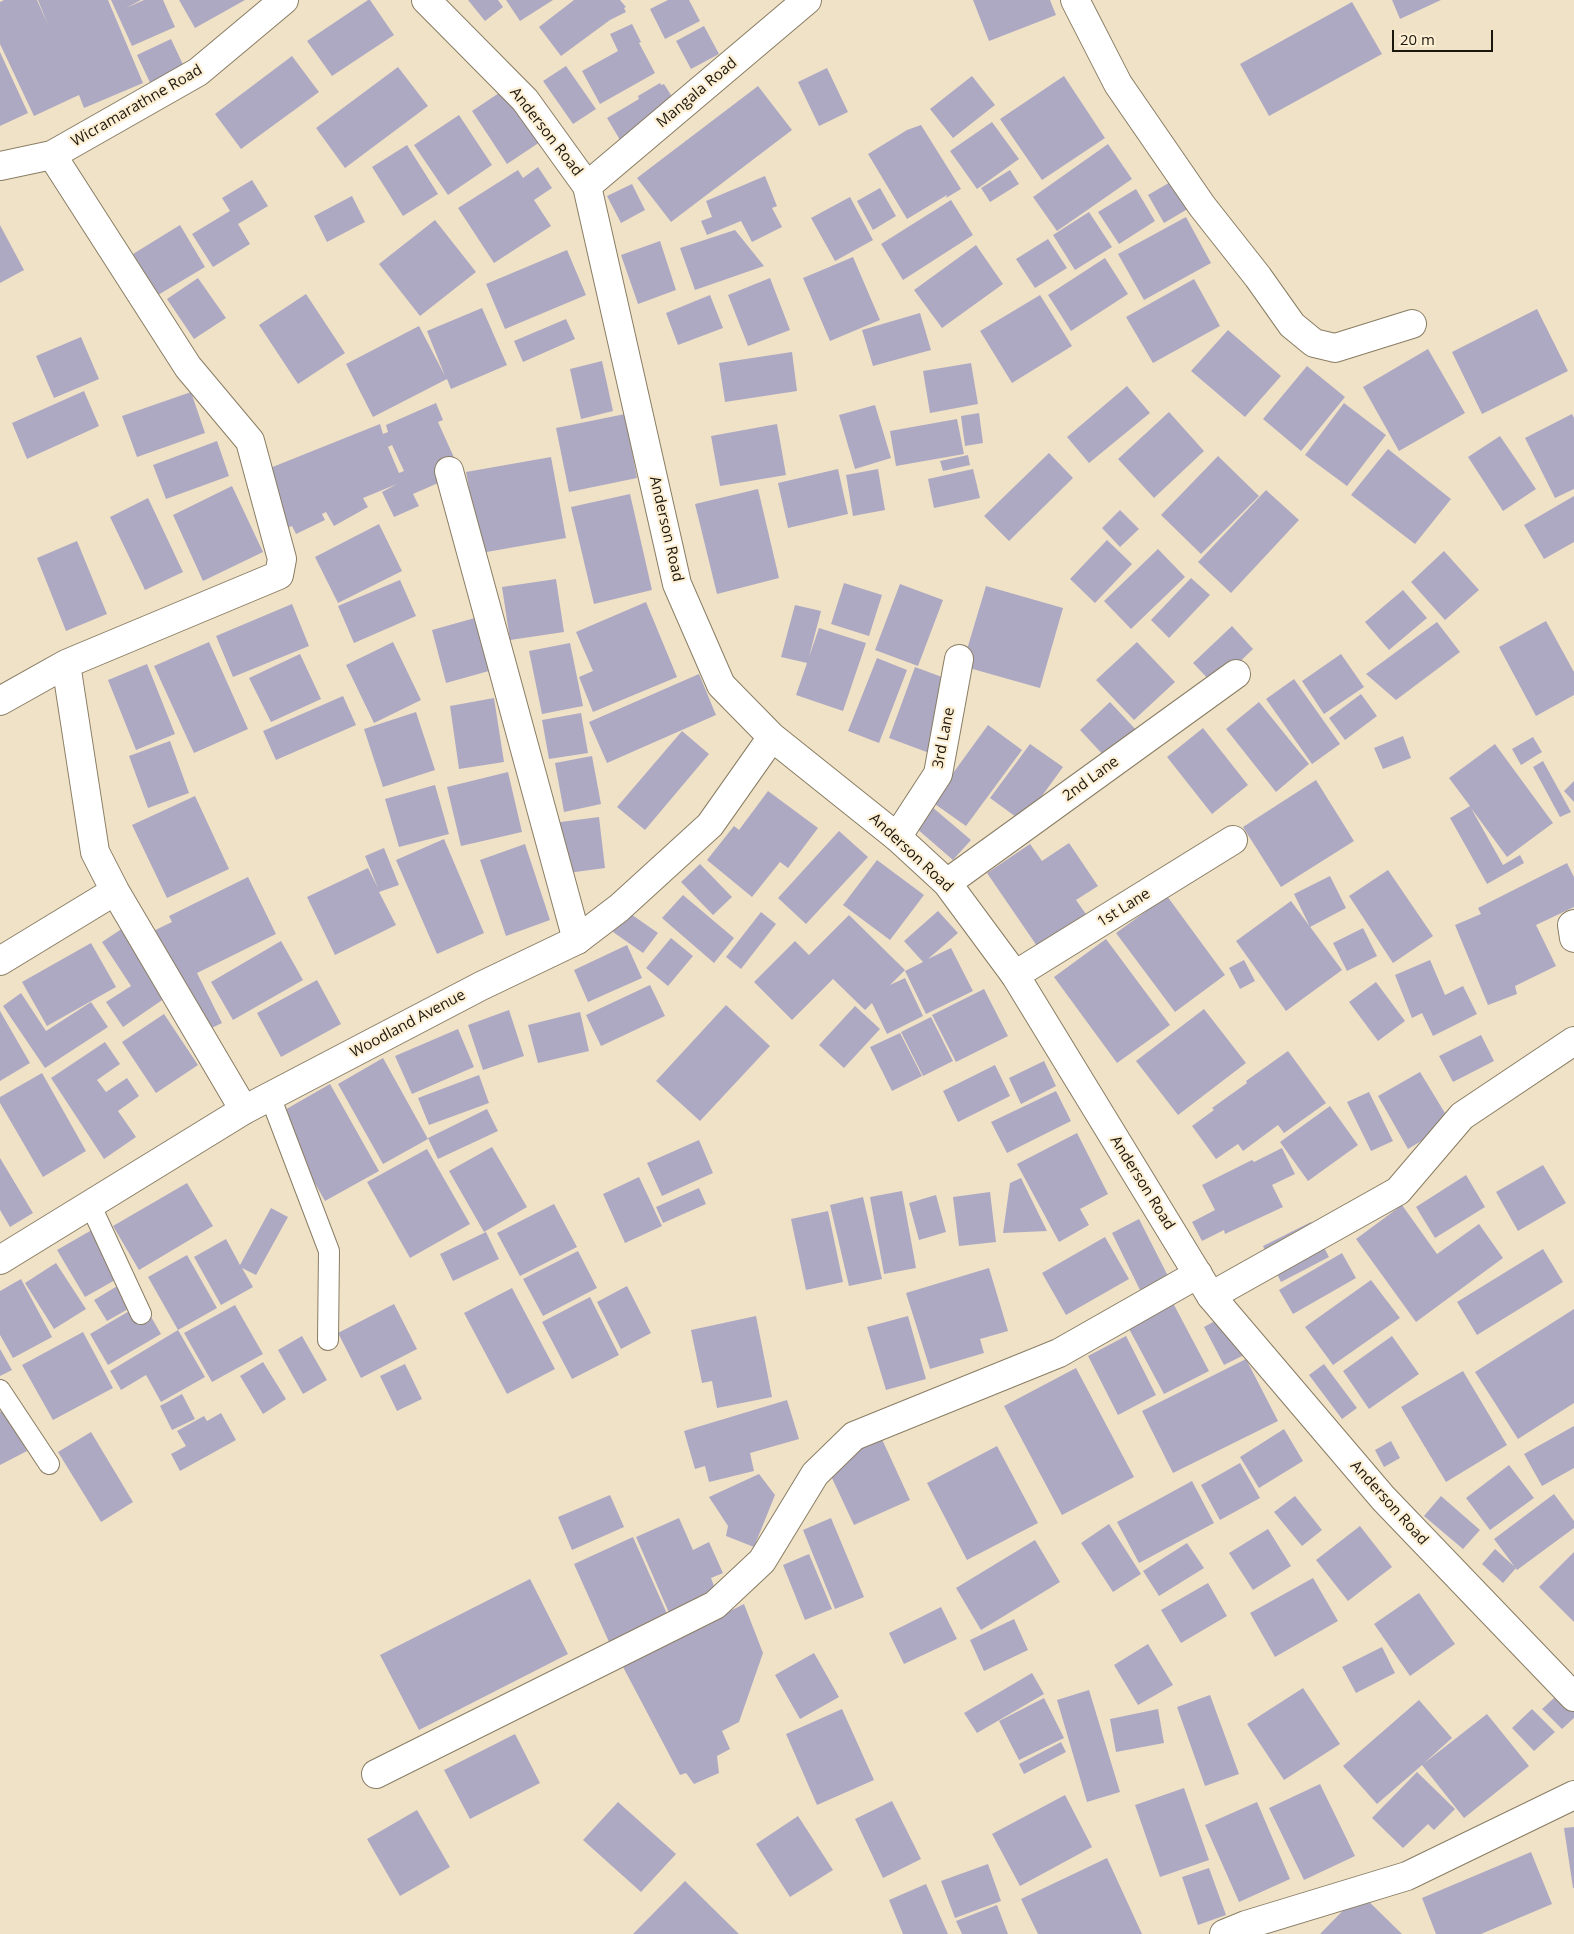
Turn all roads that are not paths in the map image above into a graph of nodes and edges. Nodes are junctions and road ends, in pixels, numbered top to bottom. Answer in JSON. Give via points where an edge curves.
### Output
{"nodes":[{"id":1,"x":284,"y":0,"type":"edge"},
{"id":2,"x":426,"y":0,"type":"edge"},
{"id":3,"x":807,"y":0,"type":"edge"},
{"id":4,"x":1074,"y":0,"type":"edge"},
{"id":5,"x":52,"y":155,"type":"junction"},
{"id":6,"x":0,"y":166,"type":"edge"},
{"id":7,"x":587,"y":186,"type":"junction"},
{"id":8,"x":1412,"y":324,"type":"dead end"},
{"id":9,"x":449,"y":471,"type":"dead end"},
{"id":10,"x":959,"y":659,"type":"dead end"},
{"id":11,"x":66,"y":664,"type":"junction"},
{"id":12,"x":1236,"y":674,"type":"dead end"},
{"id":13,"x":0,"y":701,"type":"edge"},
{"id":14,"x":772,"y":737,"type":"junction"},
{"id":15,"x":897,"y":837,"type":"junction"},
{"id":16,"x":1233,"y":840,"type":"dead end"},
{"id":17,"x":947,"y":883,"type":"junction"},
{"id":18,"x":115,"y":892,"type":"junction"},
{"id":19,"x":1574,"y":924,"type":"edge"},
{"id":20,"x":1574,"y":938,"type":"edge"},
{"id":21,"x":577,"y":940,"type":"junction"},
{"id":22,"x":0,"y":961,"type":"edge"},
{"id":23,"x":1015,"y":975,"type":"junction"},
{"id":24,"x":1574,"y":1041,"type":"edge"},
{"id":25,"x":270,"y":1096,"type":"junction"},
{"id":26,"x":244,"y":1110,"type":"junction"},
{"id":27,"x":90,"y":1204,"type":"junction"},
{"id":28,"x":0,"y":1260,"type":"edge"},
{"id":29,"x":1204,"y":1285,"type":"junction"},
{"id":30,"x":141,"y":1314,"type":"dead end"},
{"id":31,"x":328,"y":1340,"type":"dead end"},
{"id":32,"x":0,"y":1390,"type":"edge"},
{"id":33,"x":49,"y":1464,"type":"dead end"},
{"id":34,"x":1574,"y":1697,"type":"edge"},
{"id":35,"x":376,"y":1774,"type":"dead end"},
{"id":36,"x":1574,"y":1795,"type":"edge"},
{"id":37,"x":1224,"y":1934,"type":"edge"}],
"edges":[{"from":1,"to":5,"type":"street","name":"Wicramarathne Road","via":[[198,72]]},
{"from":2,"to":7,"type":"street","name":"Anderson Road","via":[[525,100]]},
{"from":3,"to":7,"type":"street","name":"Mangala Road"},
{"from":4,"to":8,"type":"street","via":[[1118,84],[1202,206],[1292,325],[1314,343],[1335,348]]},
{"from":5,"to":6,"type":"street","name":"Wicramarathne Road"},
{"from":5,"to":11,"type":"street","via":[[188,367],[250,441],[282,559],[279,575]]},
{"from":7,"to":14,"type":"street","name":"Anderson Road","via":[[678,584],[720,685]]},
{"from":9,"to":21,"type":"street"},
{"from":10,"to":15,"type":"street","name":"3rd Lane","via":[[938,774]]},
{"from":11,"to":13,"type":"street"},
{"from":11,"to":18,"type":"street","via":[[95,852]]},
{"from":12,"to":17,"type":"street","name":"2nd Lane"},
{"from":14,"to":15,"type":"street","name":"Anderson Road"},
{"from":14,"to":21,"type":"street","name":"Woodland Avenue","via":[[710,825],[619,908]]},
{"from":15,"to":17,"type":"street","name":"Anderson Road"},
{"from":16,"to":23,"type":"street","name":"1st Lane"},
{"from":17,"to":23,"type":"street","name":"Anderson Road"},
{"from":18,"to":22,"type":"street"},
{"from":18,"to":26,"type":"street"},
{"from":19,"to":20,"type":"street"},
{"from":21,"to":25,"type":"street","name":"Woodland Avenue"},
{"from":23,"to":29,"type":"street","name":"Anderson Road"},
{"from":24,"to":29,"type":"street","via":[[1462,1116],[1398,1191]]},
{"from":25,"to":26,"type":"street","name":"Woodland Avenue"},
{"from":25,"to":31,"type":"lane","via":[[329,1251]]},
{"from":26,"to":27,"type":"street","name":"Woodland Avenue"},
{"from":27,"to":28,"type":"street","name":"Woodland Avenue"},
{"from":27,"to":30,"type":"lane"},
{"from":29,"to":34,"type":"street","name":"Anderson Road","via":[[1382,1498]]},
{"from":29,"to":35,"type":"street","via":[[1059,1353],[854,1436],[815,1474],[762,1561],[715,1604]]},
{"from":32,"to":33,"type":"lane"},
{"from":36,"to":37,"type":"street","via":[[1407,1876],[1246,1924]]}]}
